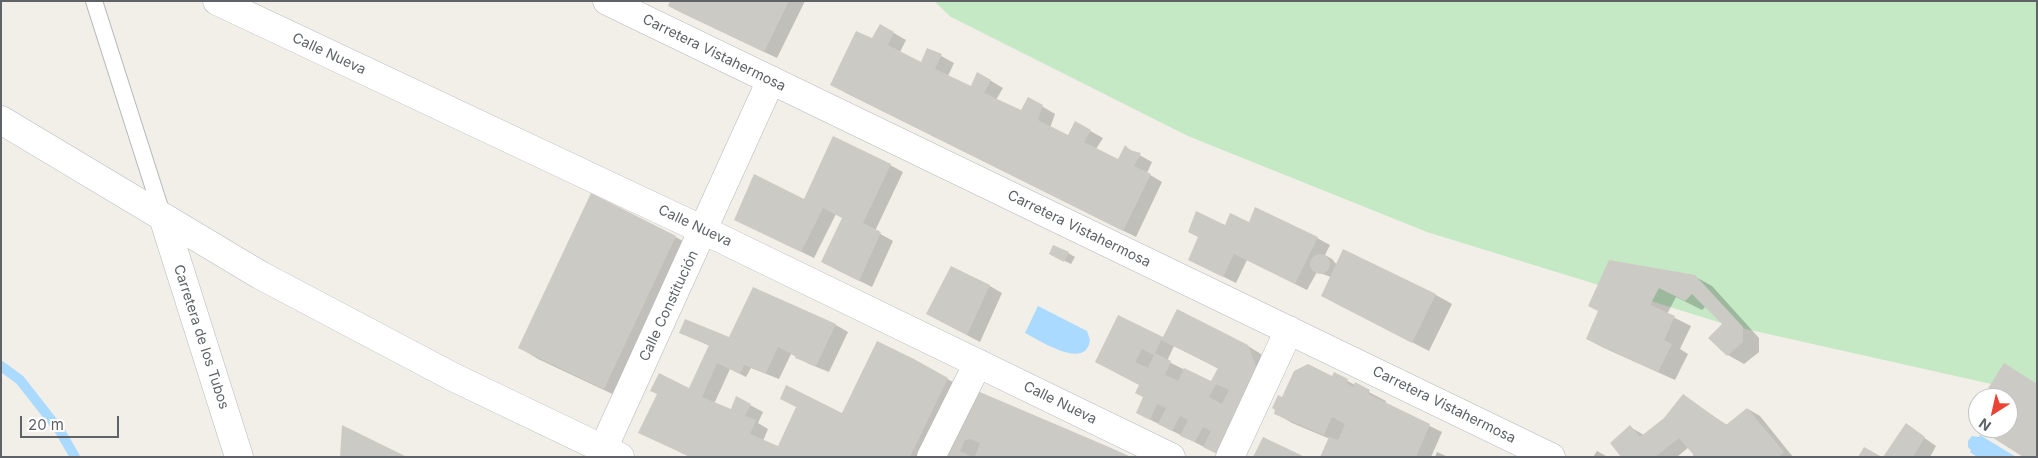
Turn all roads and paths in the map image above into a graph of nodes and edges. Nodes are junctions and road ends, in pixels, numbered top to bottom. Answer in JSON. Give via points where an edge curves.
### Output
{"nodes":[{"id":1,"x":94,"y":1,"type":"edge"},
{"id":2,"x":217,"y":1,"type":"edge"},
{"id":3,"x":607,"y":1,"type":"edge"},
{"id":4,"x":771,"y":80,"type":"junction"},
{"id":5,"x":1,"y":120,"type":"edge"},
{"id":6,"x":163,"y":217,"type":"junction"},
{"id":7,"x":703,"y":230,"type":"junction"},
{"id":8,"x":1289,"y":330,"type":"junction"},
{"id":9,"x":978,"y":363,"type":"junction"},
{"id":10,"x":612,"y":453,"type":"edge"},
{"id":11,"x":239,"y":457,"type":"edge"},
{"id":12,"x":931,"y":457,"type":"edge"},
{"id":13,"x":1171,"y":457,"type":"edge"},
{"id":14,"x":1230,"y":457,"type":"edge"},
{"id":15,"x":1551,"y":457,"type":"edge"}],
"edges":[{"from":1,"to":6,"type":"lane"},
{"from":2,"to":7,"type":"street","name":"Calle Nueva"},
{"from":3,"to":4,"type":"street","name":"Carretera Vistahermosa"},
{"from":4,"to":7,"type":"street","name":"Calle Constitución"},
{"from":4,"to":8,"type":"street","name":"Carretera Vistahermosa"},
{"from":5,"to":6,"type":"street"},
{"from":6,"to":10,"type":"street","via":[[260,275],[453,377]]},
{"from":6,"to":11,"type":"street","name":"Carretera de los Tubos"},
{"from":7,"to":9,"type":"street","name":"Calle Nueva"},
{"from":7,"to":10,"type":"street","name":"Calle Constitución"},
{"from":8,"to":14,"type":"street"},
{"from":8,"to":15,"type":"street","name":"Carretera Vistahermosa"},
{"from":9,"to":12,"type":"street"},
{"from":9,"to":13,"type":"street","name":"Calle Nueva"}]}
